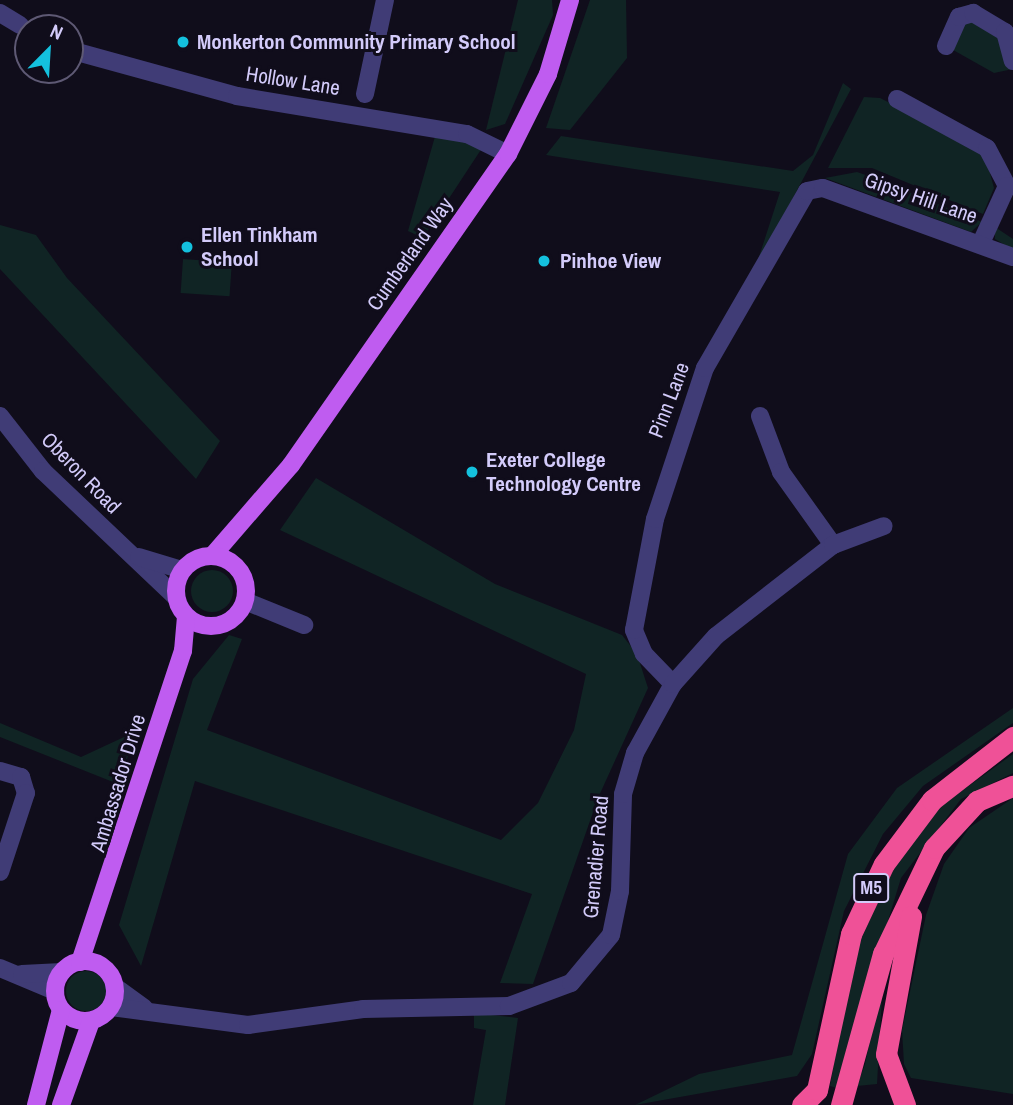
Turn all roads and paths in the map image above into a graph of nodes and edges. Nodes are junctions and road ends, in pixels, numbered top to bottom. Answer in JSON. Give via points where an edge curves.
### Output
{"nodes":[{"id":1,"x":385,"y":0,"type":"edge"},
{"id":2,"x":570,"y":0,"type":"edge"},
{"id":3,"x":966,"y":0,"type":"edge"},
{"id":4,"x":959,"y":17,"type":"junction"},
{"id":5,"x":946,"y":46,"type":"dead end"},
{"id":6,"x":84,"y":54,"type":"edge"},
{"id":7,"x":1013,"y":61,"type":"edge"},
{"id":8,"x":365,"y":94,"type":"dead end"},
{"id":9,"x":897,"y":99,"type":"dead end"},
{"id":10,"x":508,"y":154,"type":"junction"},
{"id":11,"x":812,"y":186,"type":"joint"},
{"id":12,"x":1009,"y":194,"type":"edge"},
{"id":13,"x":981,"y":243,"type":"junction"},
{"id":14,"x":1013,"y":257,"type":"edge"},
{"id":15,"x":0,"y":416,"type":"edge"},
{"id":16,"x":760,"y":416,"type":"dead end"},
{"id":17,"x":253,"y":516,"type":"junction"},
{"id":18,"x":884,"y":526,"type":"dead end"},
{"id":19,"x":833,"y":545,"type":"junction"},
{"id":20,"x":213,"y":555,"type":"junction"},
{"id":21,"x":136,"y":556,"type":"junction"},
{"id":22,"x":239,"y":569,"type":"junction"},
{"id":23,"x":182,"y":570,"type":"junction"},
{"id":24,"x":176,"y":597,"type":"junction"},
{"id":25,"x":245,"y":601,"type":"junction"},
{"id":26,"x":186,"y":615,"type":"junction"},
{"id":27,"x":304,"y":625,"type":"dead end"},
{"id":28,"x":209,"y":626,"type":"junction"},
{"id":29,"x":183,"y":650,"type":"junction"},
{"id":30,"x":673,"y":684,"type":"junction"},
{"id":31,"x":1013,"y":737,"type":"edge"},
{"id":32,"x":0,"y":771,"type":"edge"},
{"id":33,"x":1013,"y":786,"type":"edge"},
{"id":34,"x":0,"y":872,"type":"edge"},
{"id":35,"x":919,"y":879,"type":"junction"},
{"id":36,"x":94,"y":928,"type":"junction"},
{"id":37,"x":80,"y":962,"type":"junction"},
{"id":38,"x":99,"y":965,"type":"junction"},
{"id":39,"x":0,"y":968,"type":"edge"},
{"id":40,"x":62,"y":972,"type":"junction"},
{"id":41,"x":22,"y":974,"type":"junction"},
{"id":42,"x":114,"y":986,"type":"junction"},
{"id":43,"x":55,"y":991,"type":"junction"},
{"id":44,"x":111,"y":1007,"type":"junction"},
{"id":45,"x":61,"y":1010,"type":"junction"},
{"id":46,"x":151,"y":1011,"type":"junction"},
{"id":47,"x":91,"y":1021,"type":"junction"},
{"id":48,"x":815,"y":1100,"type":"edge"},
{"id":49,"x":36,"y":1105,"type":"edge"},
{"id":50,"x":61,"y":1105,"type":"edge"},
{"id":51,"x":841,"y":1105,"type":"edge"},
{"id":52,"x":905,"y":1105,"type":"edge"}],
"edges":[{"from":1,"to":8,"type":"street"},
{"from":2,"to":10,"type":"main road","name":"Cumberland Way","via":[[548,74]]},
{"from":3,"to":4,"type":"street"},
{"from":4,"to":5,"type":"street"},
{"from":4,"to":7,"type":"street","via":[[973,13],[997,23]]},
{"from":6,"to":10,"type":"street","name":"Hollow Lane","via":[[243,97],[467,134]]},
{"from":9,"to":12,"type":"street","via":[[977,139]]},
{"from":10,"to":17,"type":"main road","name":"Cumberland Way"},
{"from":11,"to":13,"type":"street","name":"Gipsy Hill Lane"},
{"from":11,"to":30,"type":"street","name":"Pinn Lane","via":[[705,368],[658,506],[634,630],[644,654]]},
{"from":12,"to":13,"type":"street"},
{"from":13,"to":14,"type":"street","name":"Gipsy Hill Lane"},
{"from":15,"to":21,"type":"street","name":"Oberon Road","via":[[43,471]]},
{"from":16,"to":19,"type":"street","via":[[781,472]]},
{"from":17,"to":20,"type":"main road","name":"Cumberland Way"},
{"from":17,"to":22,"type":"main road","name":"Cumberland Way"},
{"from":18,"to":19,"type":"street","name":"Grenadier Road"},
{"from":19,"to":30,"type":"street","name":"Grenadier Road","via":[[716,636]]},
{"from":20,"to":22,"type":"main road"},
{"from":20,"to":23,"type":"main road"},
{"from":21,"to":23,"type":"street","name":"Oberon Road"},
{"from":21,"to":24,"type":"street","name":"Oberon Road"},
{"from":22,"to":25,"type":"main road"},
{"from":23,"to":24,"type":"main road"},
{"from":24,"to":26,"type":"main road"},
{"from":25,"to":27,"type":"street"},
{"from":25,"to":28,"type":"main road","via":[[229,621]]},
{"from":26,"to":28,"type":"main road"},
{"from":26,"to":29,"type":"main road","name":"Ambassador Drive"},
{"from":28,"to":29,"type":"main road","name":"Ambassador Drive"},
{"from":29,"to":36,"type":"main road","name":"Ambassador Drive"},
{"from":30,"to":46,"type":"street","name":"Grenadier Road","via":[[635,753],[623,794],[620,891],[611,936],[571,983],[509,1006],[363,1009],[248,1025]]},
{"from":31,"to":48,"type":"highway","number":"M5","via":[[932,800],[884,864],[851,934]]},
{"from":32,"to":34,"type":"street","via":[[21,777],[26,793],[15,844]]},
{"from":33,"to":35,"type":"highway","number":"M5","via":[[965,811],[933,848]]},
{"from":35,"to":51,"type":"highway","number":"M5","via":[[883,954]]},
{"from":35,"to":52,"type":"highway","number":"M5","via":[[886,1054]]},
{"from":36,"to":37,"type":"main road","name":"Ambassador Drive"},
{"from":36,"to":38,"type":"main road","name":"Ambassador Drive"},
{"from":37,"to":38,"type":"main road"},
{"from":37,"to":40,"type":"main road"},
{"from":38,"to":42,"type":"main road"},
{"from":39,"to":41,"type":"street"},
{"from":40,"to":41,"type":"street"},
{"from":40,"to":43,"type":"main road"},
{"from":41,"to":43,"type":"street"},
{"from":42,"to":44,"type":"main road"},
{"from":42,"to":46,"type":"street","name":"Grenadier Road"},
{"from":43,"to":45,"type":"main road"},
{"from":44,"to":46,"type":"street","name":"Grenadier Road"},
{"from":44,"to":47,"type":"main road"},
{"from":45,"to":47,"type":"main road"},
{"from":45,"to":49,"type":"main road"},
{"from":47,"to":50,"type":"main road"}]}
